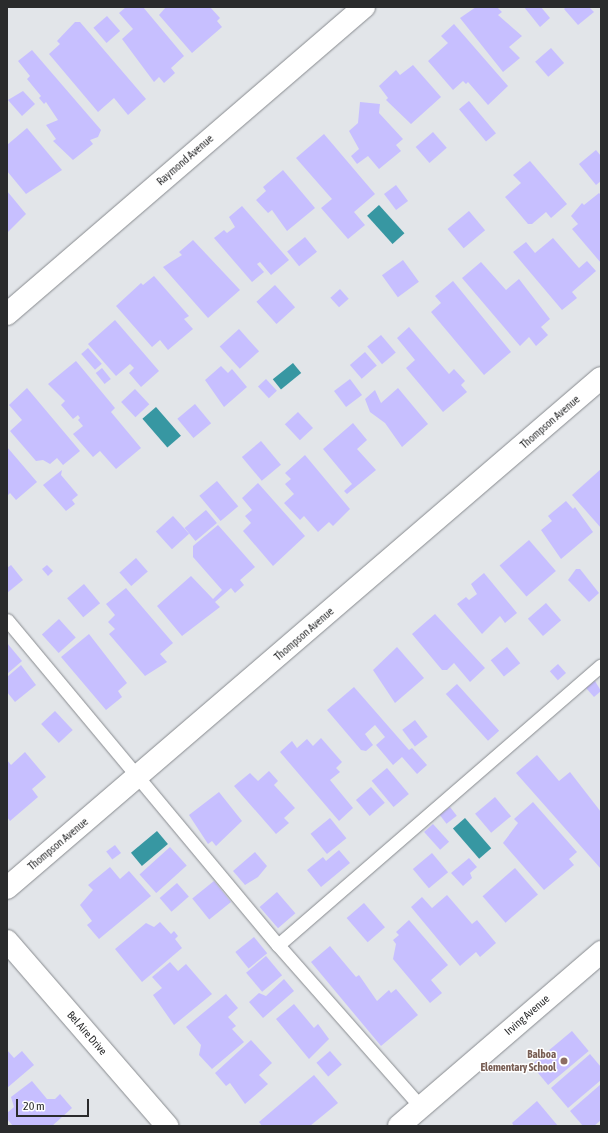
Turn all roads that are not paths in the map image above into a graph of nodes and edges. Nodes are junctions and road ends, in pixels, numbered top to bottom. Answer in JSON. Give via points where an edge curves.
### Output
{"nodes":[{"id":1,"x":364,"y":7,"type":"edge"},
{"id":2,"x":7,"y":314,"type":"edge"},
{"id":3,"x":601,"y":378,"type":"edge"},
{"id":4,"x":7,"y":620,"type":"edge"},
{"id":5,"x":601,"y":665,"type":"edge"},
{"id":6,"x":139,"y":776,"type":"junction"},
{"id":7,"x":7,"y":888,"type":"edge"},
{"id":8,"x":7,"y":941,"type":"edge"},
{"id":9,"x":278,"y":945,"type":"junction"},
{"id":10,"x":601,"y":952,"type":"edge"},
{"id":11,"x":421,"y":1107,"type":"junction"},
{"id":12,"x":168,"y":1126,"type":"edge"},
{"id":13,"x":399,"y":1126,"type":"edge"}],
"edges":[{"from":1,"to":2,"type":"street","name":"Raymond Avenue"},
{"from":3,"to":6,"type":"street","name":"Thompson Avenue"},
{"from":4,"to":6,"type":"lane"},
{"from":5,"to":9,"type":"lane"},
{"from":6,"to":7,"type":"street","name":"Thompson Avenue"},
{"from":6,"to":9,"type":"lane"},
{"from":8,"to":12,"type":"street","name":"Bel Aire Drive"},
{"from":9,"to":11,"type":"lane"},
{"from":10,"to":11,"type":"street","name":"Irving Avenue"},
{"from":11,"to":13,"type":"street","name":"Irving Avenue"}]}
